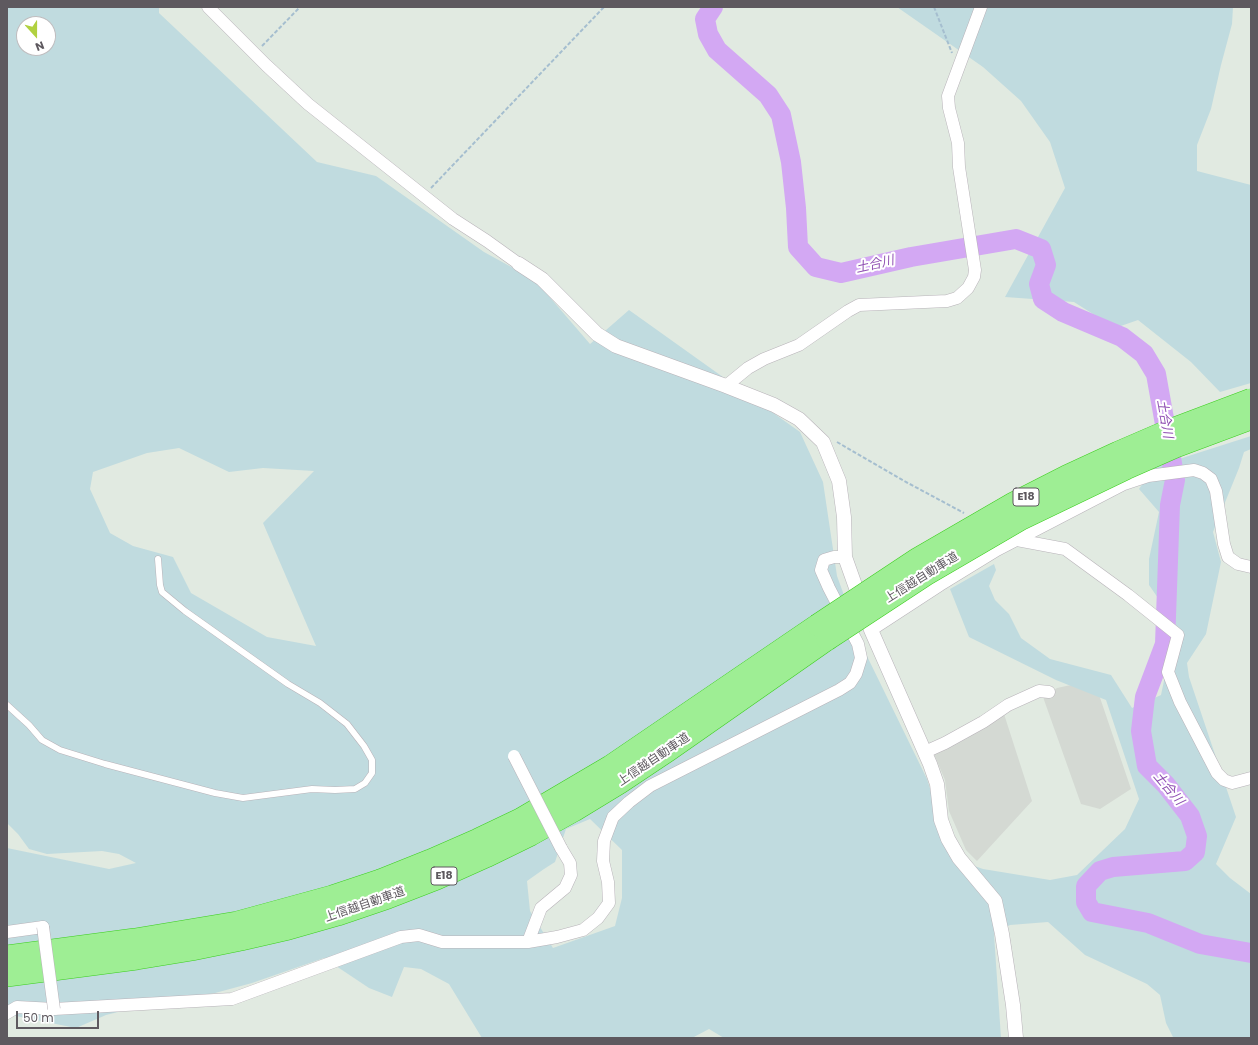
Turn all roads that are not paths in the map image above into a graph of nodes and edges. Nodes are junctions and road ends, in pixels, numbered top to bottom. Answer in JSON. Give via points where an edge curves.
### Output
{"nodes":[{"id":1,"x":208,"y":7,"type":"edge"},
{"id":2,"x":981,"y":7,"type":"edge"},
{"id":3,"x":519,"y":264,"type":"joint"},
{"id":4,"x":726,"y":386,"type":"junction"},
{"id":5,"x":1251,"y":399,"type":"edge"},
{"id":6,"x":1251,"y":419,"type":"edge"},
{"id":7,"x":1017,"y":540,"type":"junction"},
{"id":8,"x":845,"y":557,"type":"junction"},
{"id":9,"x":158,"y":559,"type":"dead end"},
{"id":10,"x":1251,"y":566,"type":"edge"},
{"id":11,"x":871,"y":630,"type":"junction"},
{"id":12,"x":822,"y":632,"type":"junction"},
{"id":13,"x":1049,"y":692,"type":"dead end"},
{"id":14,"x":7,"y":705,"type":"edge"},
{"id":15,"x":925,"y":752,"type":"junction"},
{"id":16,"x":514,"y":756,"type":"dead end"},
{"id":17,"x":1251,"y":778,"type":"edge"},
{"id":18,"x":7,"y":932,"type":"edge"},
{"id":19,"x":528,"y":942,"type":"junction"},
{"id":20,"x":7,"y":956,"type":"edge"},
{"id":21,"x":7,"y":976,"type":"edge"},
{"id":22,"x":54,"y":1009,"type":"junction"},
{"id":23,"x":7,"y":1013,"type":"edge"},
{"id":24,"x":1016,"y":1038,"type":"edge"}],
"edges":[{"from":1,"to":3,"type":"street","via":[[308,104],[453,219]]},
{"from":2,"to":4,"type":"street","via":[[948,96],[958,143],[959,167],[975,270],[968,288],[957,298],[947,301],[859,305],[799,345],[748,368]]},
{"from":3,"to":4,"type":"street","via":[[542,279],[597,334],[616,346]]},
{"from":4,"to":8,"type":"street","via":[[774,405],[799,419],[823,442],[839,481],[844,517]]},
{"from":5,"to":12,"type":"highway","name":"上信越自動車道","number":"E18","bridge":true,"via":[[1118,452],[1020,500],[918,558]]},
{"from":6,"to":12,"type":"highway","name":"上信越自動車道","number":"E18","bridge":true,"via":[[1126,469],[1022,520]]},
{"from":7,"to":10,"type":"street","via":[[1124,484],[1148,476],[1194,470],[1212,479],[1228,557],[1238,564]]},
{"from":7,"to":11,"type":"street","via":[[940,585]]},
{"from":7,"to":17,"type":"street","via":[[1065,549],[1178,635],[1168,672],[1180,702],[1220,777],[1232,783]]},
{"from":8,"to":11,"type":"street"},
{"from":8,"to":19,"type":"street","via":[[824,560],[821,570],[858,644],[861,658],[850,683],[650,786],[629,802],[613,817],[604,841],[603,861],[609,903],[598,918],[583,930]]},
{"from":9,"to":14,"type":"lane","via":[[162,592],[185,611],[347,724],[372,760],[372,773],[365,783],[355,789],[312,789],[244,798],[226,796],[60,750],[42,740]]},
{"from":11,"to":15,"type":"street"},
{"from":12,"to":20,"type":"highway","name":"上信越自動車道","number":"E18","via":[[610,766],[520,819],[380,880],[237,922],[136,939]]},
{"from":12,"to":21,"type":"highway","name":"上信越自動車道","number":"E18","via":[[674,747],[613,787],[531,835],[437,879],[338,915],[241,940],[137,959]]},
{"from":13,"to":15,"type":"street","via":[[1039,691],[1008,705],[977,725]]},
{"from":15,"to":24,"type":"street","via":[[937,784],[941,820],[948,838],[959,858],[995,901]]},
{"from":16,"to":19,"type":"street","bridge":true,"via":[[570,863],[571,874],[565,888],[541,908]]},
{"from":18,"to":22,"type":"street","bridge":true,"via":[[43,927]]},
{"from":19,"to":22,"type":"street","via":[[442,942],[419,935],[401,937],[232,998]]},
{"from":22,"to":23,"type":"street","via":[[17,1007]]}]}
